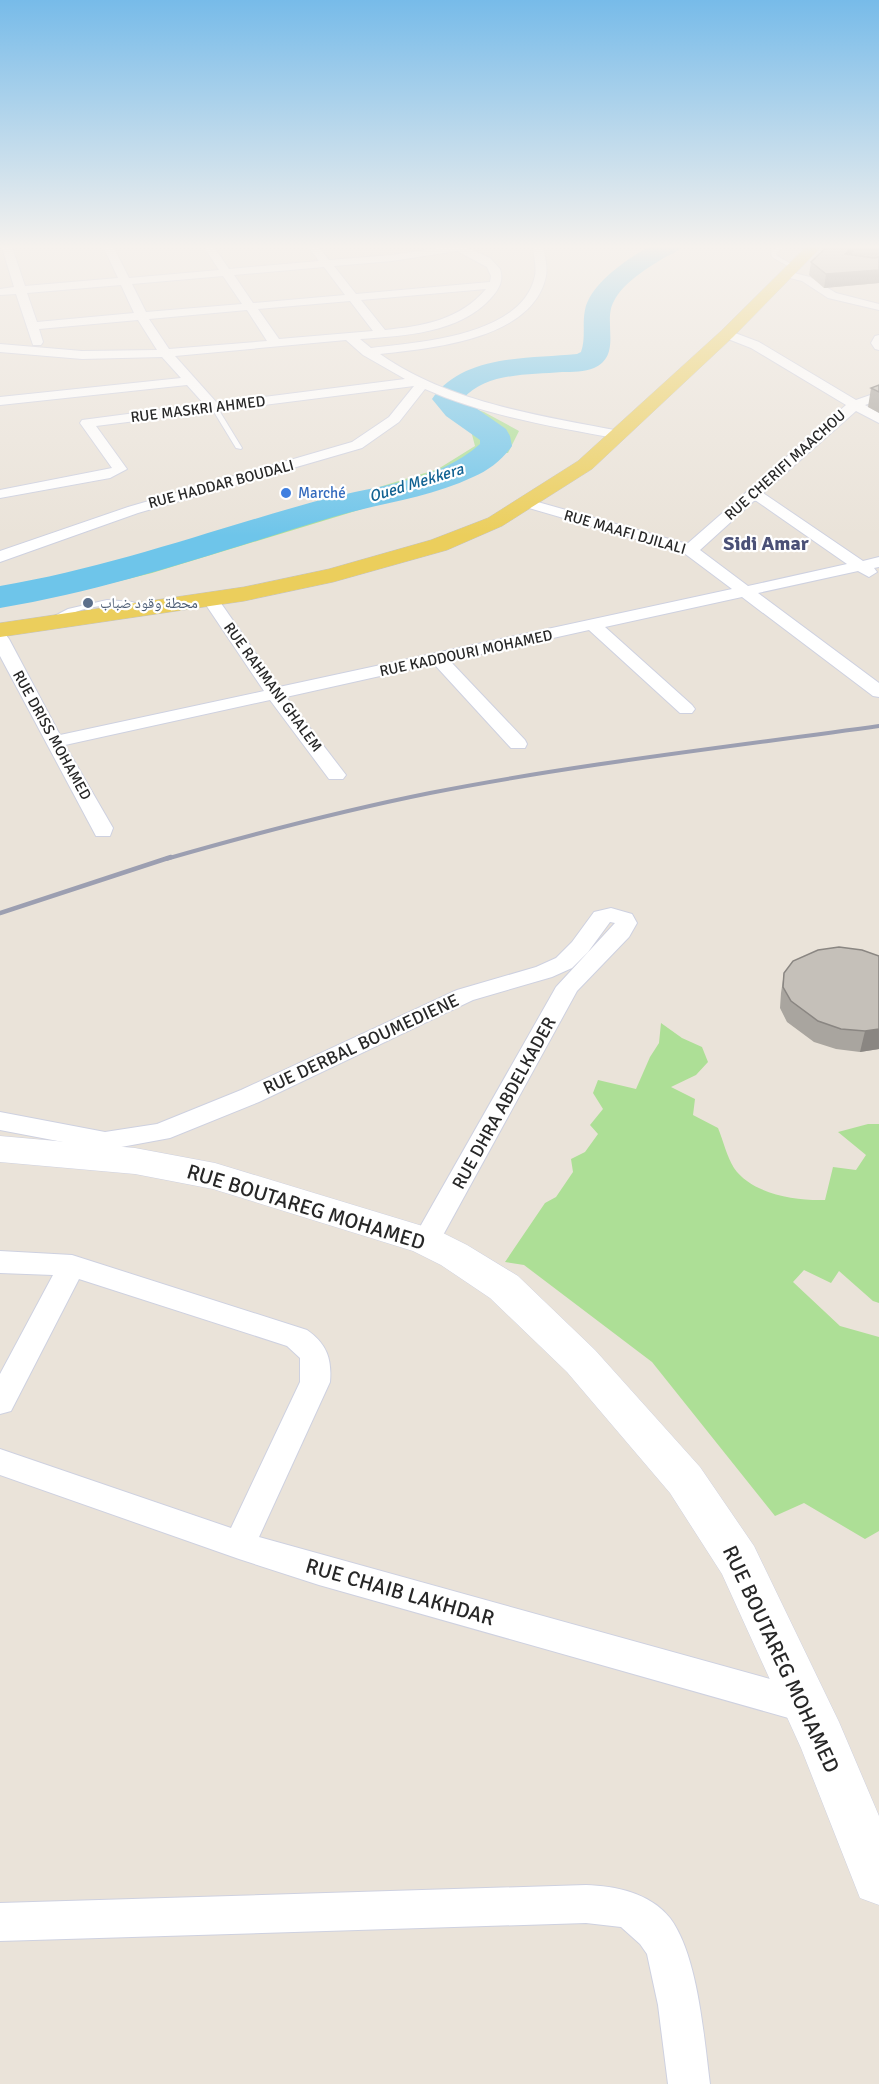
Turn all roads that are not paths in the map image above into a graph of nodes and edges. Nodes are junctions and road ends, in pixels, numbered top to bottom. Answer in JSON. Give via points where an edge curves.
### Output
{"nodes":[{"id":1,"x":37,"y":341,"type":"edge"},
{"id":2,"x":158,"y":341,"type":"edge"},
{"id":3,"x":293,"y":341,"type":"edge"},
{"id":4,"x":354,"y":341,"type":"edge"},
{"id":5,"x":446,"y":341,"type":"edge"},
{"id":6,"x":719,"y":341,"type":"edge"},
{"id":7,"x":745,"y":341,"type":"edge"},
{"id":8,"x":275,"y":343,"type":"joint"},
{"id":9,"x":0,"y":348,"type":"edge"},
{"id":10,"x":367,"y":352,"type":"junction"},
{"id":11,"x":165,"y":353,"type":"junction"},
{"id":12,"x":41,"y":354,"type":"junction"},
{"id":13,"x":192,"y":381,"type":"junction"},
{"id":14,"x":424,"y":385,"type":"junction"},
{"id":15,"x":879,"y":396,"type":"edge"},
{"id":16,"x":0,"y":401,"type":"edge"},
{"id":17,"x":854,"y":405,"type":"junction"},
{"id":18,"x":214,"y":407,"type":"junction"},
{"id":19,"x":879,"y":418,"type":"edge"},
{"id":20,"x":620,"y":435,"type":"junction"},
{"id":21,"x":239,"y":448,"type":"dead end"},
{"id":22,"x":754,"y":493,"type":"junction"},
{"id":23,"x":0,"y":494,"type":"edge"},
{"id":24,"x":527,"y":503,"type":"junction"},
{"id":25,"x":690,"y":550,"type":"junction"},
{"id":26,"x":0,"y":557,"type":"edge"},
{"id":27,"x":879,"y":562,"type":"edge"},
{"id":28,"x":860,"y":566,"type":"junction"},
{"id":29,"x":879,"y":578,"type":"edge"},
{"id":30,"x":746,"y":591,"type":"junction"},
{"id":31,"x":210,"y":599,"type":"junction"},
{"id":32,"x":593,"y":625,"type":"junction"},
{"id":33,"x":0,"y":630,"type":"edge"},
{"id":34,"x":0,"y":639,"type":"edge"},
{"id":35,"x":438,"y":658,"type":"junction"},
{"id":36,"x":879,"y":692,"type":"edge"},
{"id":37,"x":275,"y":694,"type":"junction"},
{"id":38,"x":686,"y":709,"type":"dead end"},
{"id":39,"x":54,"y":742,"type":"junction"},
{"id":40,"x":518,"y":744,"type":"dead end"},
{"id":41,"x":336,"y":775,"type":"dead end"},
{"id":42,"x":103,"y":832,"type":"dead end"},
{"id":43,"x":566,"y":973,"type":"joint"},
{"id":44,"x":0,"y":1122,"type":"edge"},
{"id":45,"x":0,"y":1149,"type":"edge"},
{"id":46,"x":426,"y":1241,"type":"junction"},
{"id":47,"x":0,"y":1262,"type":"edge"},
{"id":48,"x":72,"y":1266,"type":"junction"},
{"id":49,"x":0,"y":1402,"type":"edge"},
{"id":50,"x":0,"y":1462,"type":"edge"},
{"id":51,"x":239,"y":1545,"type":"junction"},
{"id":52,"x":806,"y":1706,"type":"junction"},
{"id":53,"x":879,"y":1879,"type":"edge"},
{"id":54,"x":0,"y":1922,"type":"edge"},
{"id":55,"x":689,"y":2084,"type":"edge"}],
"edges":[{"from":1,"to":12,"type":"street"},
{"from":2,"to":11,"type":"street"},
{"from":3,"to":8,"type":"street"},
{"from":4,"to":10,"type":"street"},
{"from":5,"to":10,"type":"street"},
{"from":6,"to":20,"type":"main road"},
{"from":7,"to":17,"type":"street"},
{"from":8,"to":11,"type":"street"},
{"from":9,"to":12,"type":"street"},
{"from":10,"to":14,"type":"street"},
{"from":11,"to":12,"type":"street"},
{"from":11,"to":13,"type":"street"},
{"from":13,"to":16,"type":"street"},
{"from":13,"to":18,"type":"street"},
{"from":14,"to":18,"type":"street","name":"RUE MASKRI AHMED"},
{"from":14,"to":20,"type":"street","via":[[520,416]]},
{"from":14,"to":26,"type":"street","name":"RUE HADDAR BOUDALI","via":[[381,433],[357,445],[151,503]]},
{"from":15,"to":17,"type":"street"},
{"from":17,"to":19,"type":"street"},
{"from":17,"to":22,"type":"street","name":"RUE CHERIFI MAACHOU"},
{"from":18,"to":21,"type":"lane"},
{"from":18,"to":23,"type":"street","name":"RUE MASKRI AHMED","via":[[87,423],[120,469]]},
{"from":20,"to":24,"type":"main road","via":[[585,465]]},
{"from":22,"to":25,"type":"street","name":"RUE CHERIFI MAACHOU"},
{"from":22,"to":28,"type":"street"},
{"from":24,"to":25,"type":"street","name":"RUE MAAFI DJILALI"},
{"from":24,"to":31,"type":"main road","via":[[449,542],[392,560]]},
{"from":25,"to":30,"type":"street","name":"RUE MAAFI DJILALI"},
{"from":27,"to":28,"type":"street","name":"RUE KADDOURI MOHAMED"},
{"from":28,"to":29,"type":"street"},
{"from":28,"to":30,"type":"street","name":"RUE KADDOURI MOHAMED"},
{"from":30,"to":32,"type":"street","name":"RUE KADDOURI MOHAMED"},
{"from":30,"to":36,"type":"street","name":"RUE MAAFI DJILALI"},
{"from":31,"to":33,"type":"main road"},
{"from":31,"to":37,"type":"street","name":"RUE RAHMANI GHALEM"},
{"from":32,"to":35,"type":"street","name":"RUE KADDOURI MOHAMED"},
{"from":32,"to":38,"type":"street"},
{"from":34,"to":39,"type":"street","name":"RUE DRISS MOHAMED"},
{"from":35,"to":37,"type":"street","name":"RUE KADDOURI MOHAMED"},
{"from":35,"to":40,"type":"street"},
{"from":37,"to":39,"type":"street","name":"RUE KADDOURI MOHAMED"},
{"from":37,"to":41,"type":"street","name":"RUE RAHMANI GHALEM"},
{"from":39,"to":42,"type":"street","name":"RUE DRISS MOHAMED"},
{"from":43,"to":44,"type":"street","name":"RUE DERBAL BOUMEDIENE","via":[[465,995],[250,1096],[161,1131],[105,1141]]},
{"from":43,"to":46,"type":"street","name":"RUE DHRA ABDELKADER"},
{"from":45,"to":46,"type":"street","name":"RUE BOUTAREG MOHAMED","via":[[135,1161],[215,1176]]},
{"from":46,"to":52,"type":"street","name":"RUE BOUTAREG MOHAMED","via":[[504,1287],[581,1361],[686,1479],[738,1560]]},
{"from":47,"to":48,"type":"street"},
{"from":48,"to":49,"type":"street"},
{"from":48,"to":51,"type":"street","via":[[297,1338],[312,1348],[317,1360],[315,1382]]},
{"from":50,"to":51,"type":"street","name":"RUE CHAIB LAKHDAR"},
{"from":51,"to":52,"type":"street","name":"RUE CHAIB LAKHDAR"},
{"from":52,"to":53,"type":"street","name":"RUE BOUTAREG MOHAMED"},
{"from":54,"to":55,"type":"street","via":[[613,1906],[634,1914],[656,1933],[665,1950],[682,2025]]}]}
